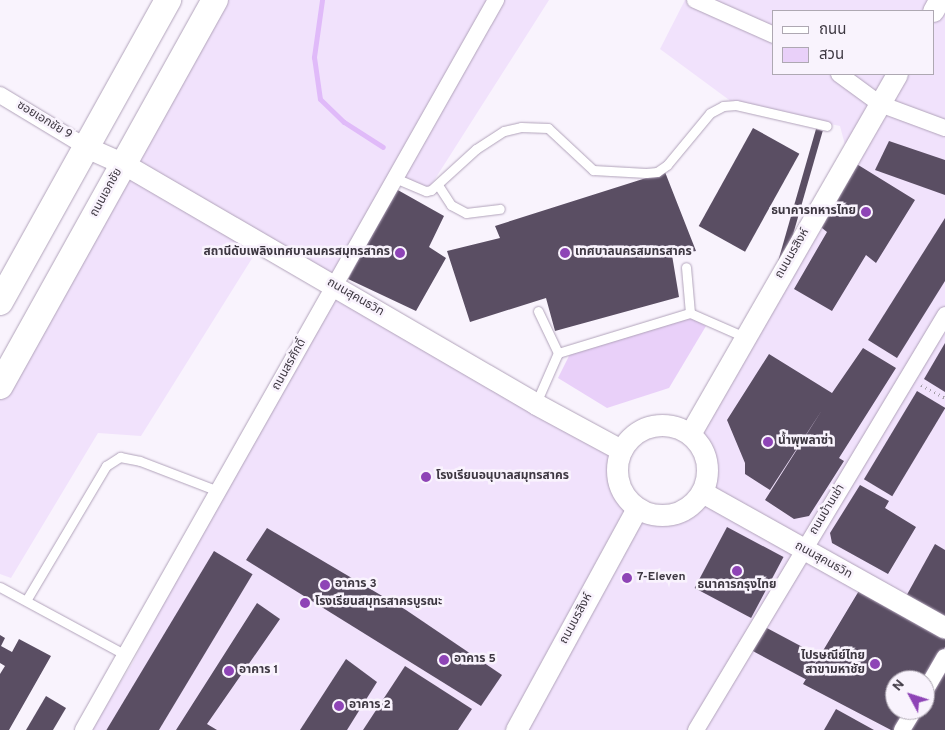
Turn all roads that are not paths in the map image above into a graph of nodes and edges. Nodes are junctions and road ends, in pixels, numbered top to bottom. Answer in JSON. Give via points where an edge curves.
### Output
{"nodes":[{"id":1,"x":168,"y":0,"type":"edge"},
{"id":2,"x":215,"y":0,"type":"edge"},
{"id":3,"x":496,"y":0,"type":"edge"},
{"id":4,"x":695,"y":0,"type":"edge"},
{"id":5,"x":772,"y":34,"type":"edge"},
{"id":6,"x":840,"y":75,"type":"edge"},
{"id":7,"x":896,"y":75,"type":"edge"},
{"id":8,"x":0,"y":95,"type":"edge"},
{"id":9,"x":880,"y":104,"type":"junction"},
{"id":10,"x":827,"y":126,"type":"dead end"},
{"id":11,"x":945,"y":128,"type":"edge"},
{"id":12,"x":88,"y":148,"type":"junction"},
{"id":13,"x":124,"y":164,"type":"junction"},
{"id":14,"x":395,"y":178,"type":"junction"},
{"id":15,"x":438,"y":185,"type":"junction"},
{"id":16,"x":500,"y":209,"type":"dead end"},
{"id":17,"x":686,"y":267,"type":"dead end"},
{"id":18,"x":334,"y":286,"type":"junction"},
{"id":19,"x":0,"y":302,"type":"edge"},
{"id":20,"x":538,"y":311,"type":"dead end"},
{"id":21,"x":690,"y":313,"type":"junction"},
{"id":22,"x":945,"y":315,"type":"edge"},
{"id":23,"x":746,"y":337,"type":"junction"},
{"id":24,"x":558,"y":353,"type":"junction"},
{"id":25,"x":0,"y":386,"type":"edge"},
{"id":26,"x":536,"y":404,"type":"junction"},
{"id":27,"x":690,"y":434,"type":"junction"},
{"id":28,"x":621,"y":450,"type":"junction"},
{"id":29,"x":218,"y":491,"type":"junction"},
{"id":30,"x":702,"y":492,"type":"junction"},
{"id":31,"x":637,"y":508,"type":"junction"},
{"id":32,"x":804,"y":550,"type":"junction"},
{"id":33,"x":0,"y":586,"type":"edge"},
{"id":34,"x":27,"y":599,"type":"junction"},
{"id":35,"x":945,"y":628,"type":"edge"},
{"id":36,"x":126,"y":655,"type":"junction"},
{"id":37,"x":945,"y":656,"type":"edge"},
{"id":38,"x":935,"y":674,"type":"edge"},
{"id":39,"x":83,"y":730,"type":"edge"},
{"id":40,"x":516,"y":730,"type":"edge"},
{"id":41,"x":696,"y":730,"type":"edge"}],
"edges":[{"from":1,"to":12,"type":"main road"},
{"from":2,"to":13,"type":"main road","name":"ถนนเอกชัย"},
{"from":3,"to":14,"type":"street","name":"ถนนสรศักดิ์"},
{"from":4,"to":5,"type":"street"},
{"from":6,"to":9,"type":"street"},
{"from":7,"to":9,"type":"street","name":"ถนนนรสิงห์"},
{"from":8,"to":12,"type":"street","name":"ซอยเอกชัย 9"},
{"from":9,"to":11,"type":"street"},
{"from":9,"to":23,"type":"street","name":"ถนนนรสิงห์"},
{"from":10,"to":15,"type":"lane","via":[[736,105],[723,106],[710,113],[667,165],[657,172],[646,173],[593,170],[548,128],[533,125],[512,128],[476,149]]},
{"from":12,"to":13,"type":"street","name":"ถนนสุคนธวิท"},
{"from":12,"to":19,"type":"main road"},
{"from":13,"to":18,"type":"street","name":"ถนนสุคนธวิท"},
{"from":13,"to":25,"type":"main road","name":"ถนนเอกชัย"},
{"from":14,"to":15,"type":"lane","via":[[426,191]]},
{"from":14,"to":18,"type":"street","name":"ถนนสรศักดิ์"},
{"from":15,"to":16,"type":"lane","via":[[445,199],[466,214]]},
{"from":17,"to":21,"type":"lane"},
{"from":18,"to":26,"type":"street","name":"ถนนสุคนธวิท"},
{"from":18,"to":29,"type":"street","name":"ถนนสรศักดิ์"},
{"from":20,"to":24,"type":"lane"},
{"from":21,"to":23,"type":"lane"},
{"from":21,"to":24,"type":"lane"},
{"from":22,"to":32,"type":"street","name":"ถนนบ้านเช่า"},
{"from":23,"to":27,"type":"street","name":"ถนนนรสิงห์"},
{"from":24,"to":26,"type":"lane"},
{"from":26,"to":28,"type":"street","name":"ถนนสุคนธวิท"},
{"from":27,"to":28,"type":"street","via":[[678,427],[652,425],[639,430]]},
{"from":27,"to":30,"type":"street","via":[[704,450],[707,460]]},
{"from":28,"to":31,"type":"street","via":[[618,481],[627,499]]},
{"from":29,"to":34,"type":"lane","via":[[140,461],[120,457],[106,466]]},
{"from":29,"to":36,"type":"street","name":"ถนนสรศักดิ์"},
{"from":30,"to":31,"type":"street","via":[[686,509],[674,514],[650,514]]},
{"from":30,"to":32,"type":"street","name":"ถนนสุคนธวิท"},
{"from":31,"to":40,"type":"street","name":"ถนนนรสิงห์"},
{"from":32,"to":35,"type":"street","name":"ถนนสุคนธวิท"},
{"from":32,"to":41,"type":"street","name":"ถนนบ้านเช่า"},
{"from":33,"to":34,"type":"lane"},
{"from":34,"to":36,"type":"lane"},
{"from":36,"to":39,"type":"street","name":"ถนนสรศักดิ์"},
{"from":37,"to":38,"type":"street"}]}
